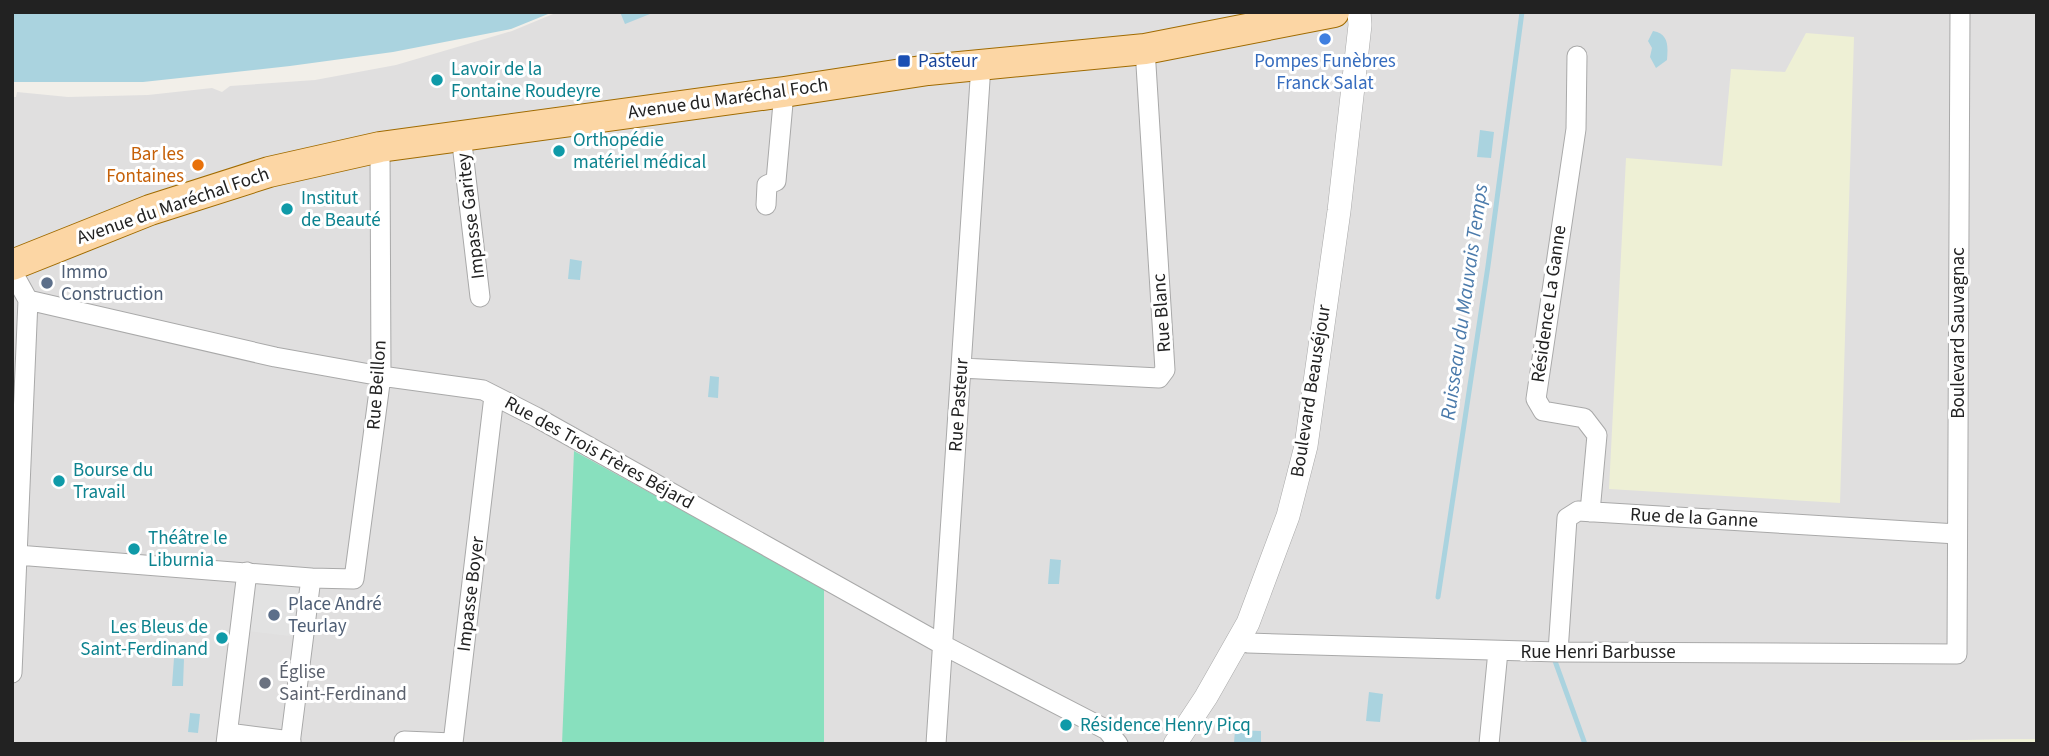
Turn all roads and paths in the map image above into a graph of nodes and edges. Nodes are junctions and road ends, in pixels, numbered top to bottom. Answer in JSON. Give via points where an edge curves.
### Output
{"nodes":[{"id":1,"x":1359,"y":12,"type":"edge"},
{"id":2,"x":1960,"y":12,"type":"edge"},
{"id":3,"x":1331,"y":13,"type":"edge"},
{"id":4,"x":1145,"y":49,"type":"junction"},
{"id":5,"x":1577,"y":56,"type":"dead end"},
{"id":6,"x":981,"y":65,"type":"junction"},
{"id":7,"x":784,"y":92,"type":"junction"},
{"id":8,"x":461,"y":135,"type":"junction"},
{"id":9,"x":380,"y":147,"type":"junction"},
{"id":10,"x":766,"y":205,"type":"dead end"},
{"id":11,"x":12,"y":265,"type":"edge"},
{"id":12,"x":12,"y":271,"type":"edge"},
{"id":13,"x":480,"y":297,"type":"dead end"},
{"id":14,"x":28,"y":300,"type":"junction"},
{"id":15,"x":961,"y":368,"type":"junction"},
{"id":16,"x":381,"y":376,"type":"junction"},
{"id":17,"x":494,"y":396,"type":"junction"},
{"id":18,"x":1590,"y":512,"type":"junction"},
{"id":19,"x":1957,"y":534,"type":"junction"},
{"id":20,"x":17,"y":555,"type":"junction"},
{"id":21,"x":247,"y":572,"type":"junction"},
{"id":22,"x":311,"y":578,"type":"junction"},
{"id":23,"x":1239,"y":640,"type":"junction"},
{"id":24,"x":943,"y":645,"type":"junction"},
{"id":25,"x":1498,"y":651,"type":"junction"},
{"id":26,"x":1558,"y":652,"type":"junction"},
{"id":27,"x":1957,"y":654,"type":"joint"},
{"id":28,"x":12,"y":673,"type":"edge"},
{"id":29,"x":1112,"y":737,"type":"edge"},
{"id":30,"x":227,"y":738,"type":"edge"},
{"id":31,"x":404,"y":741,"type":"dead end"},
{"id":32,"x":290,"y":742,"type":"edge"},
{"id":33,"x":936,"y":744,"type":"edge"},
{"id":34,"x":1175,"y":744,"type":"edge"},
{"id":35,"x":1489,"y":744,"type":"edge"}],
"edges":[{"from":1,"to":23,"type":"street","name":"Boulevard Beauséjour","via":[[1339,211],[1306,446],[1288,516]]},
{"from":2,"to":19,"type":"street","name":"Boulevard Sauvagnac"},
{"from":3,"to":4,"type":"main road","name":"Avenue du Maréchal Foch"},
{"from":4,"to":6,"type":"main road","name":"Avenue du Maréchal Foch"},
{"from":4,"to":15,"type":"street","name":"Rue Blanc","via":[[1166,370],[1159,378]]},
{"from":5,"to":18,"type":"street","name":"Résidence La Ganne","via":[[1576,129],[1536,399],[1543,411],[1584,418],[1597,435]]},
{"from":6,"to":7,"type":"main road","name":"Avenue du Maréchal Foch"},
{"from":6,"to":15,"type":"street","name":"Rue Pasteur"},
{"from":7,"to":8,"type":"main road","name":"Avenue du Maréchal Foch"},
{"from":7,"to":10,"type":"street","via":[[776,181],[767,185]]},
{"from":8,"to":9,"type":"main road","name":"Avenue du Maréchal Foch"},
{"from":8,"to":13,"type":"street","name":"Impasse Garitey"},
{"from":9,"to":11,"type":"main road","name":"Avenue du Maréchal Foch","via":[[269,172],[150,210]]},
{"from":9,"to":16,"type":"street","name":"Rue Beillon"},
{"from":12,"to":14,"type":"street"},
{"from":14,"to":16,"type":"street","name":"Rue des Trois Frères Béjard","via":[[275,357]]},
{"from":14,"to":20,"type":"street"},
{"from":15,"to":24,"type":"street","name":"Rue Pasteur"},
{"from":16,"to":17,"type":"street","name":"Rue des Trois Frères Béjard","via":[[483,390]]},
{"from":16,"to":22,"type":"street","name":"Rue Beillon","via":[[354,579]]},
{"from":17,"to":24,"type":"street","name":"Rue des Trois Frères Béjard"},
{"from":17,"to":31,"type":"street","name":"Impasse Boyer","via":[[453,743]]},
{"from":18,"to":19,"type":"street","name":"Rue de la Ganne"},
{"from":18,"to":26,"type":"street","via":[[1577,511],[1567,519]]},
{"from":19,"to":27,"type":"street","name":"Boulevard Sauvagnac"},
{"from":20,"to":21,"type":"street"},
{"from":20,"to":28,"type":"street"},
{"from":21,"to":22,"type":"street"},
{"from":21,"to":30,"type":"street"},
{"from":22,"to":32,"type":"street"},
{"from":23,"to":25,"type":"street","name":"Rue Henri Barbusse"},
{"from":23,"to":34,"type":"street","name":"Boulevard Beauséjour"},
{"from":24,"to":29,"type":"street","name":"Rue des Trois Frères Béjard"},
{"from":24,"to":33,"type":"street","name":"Rue Pasteur"},
{"from":25,"to":26,"type":"street","name":"Rue Henri Barbusse"},
{"from":25,"to":35,"type":"street"},
{"from":26,"to":27,"type":"street","name":"Rue Henri Barbusse"},
{"from":30,"to":32,"type":"street"}]}
